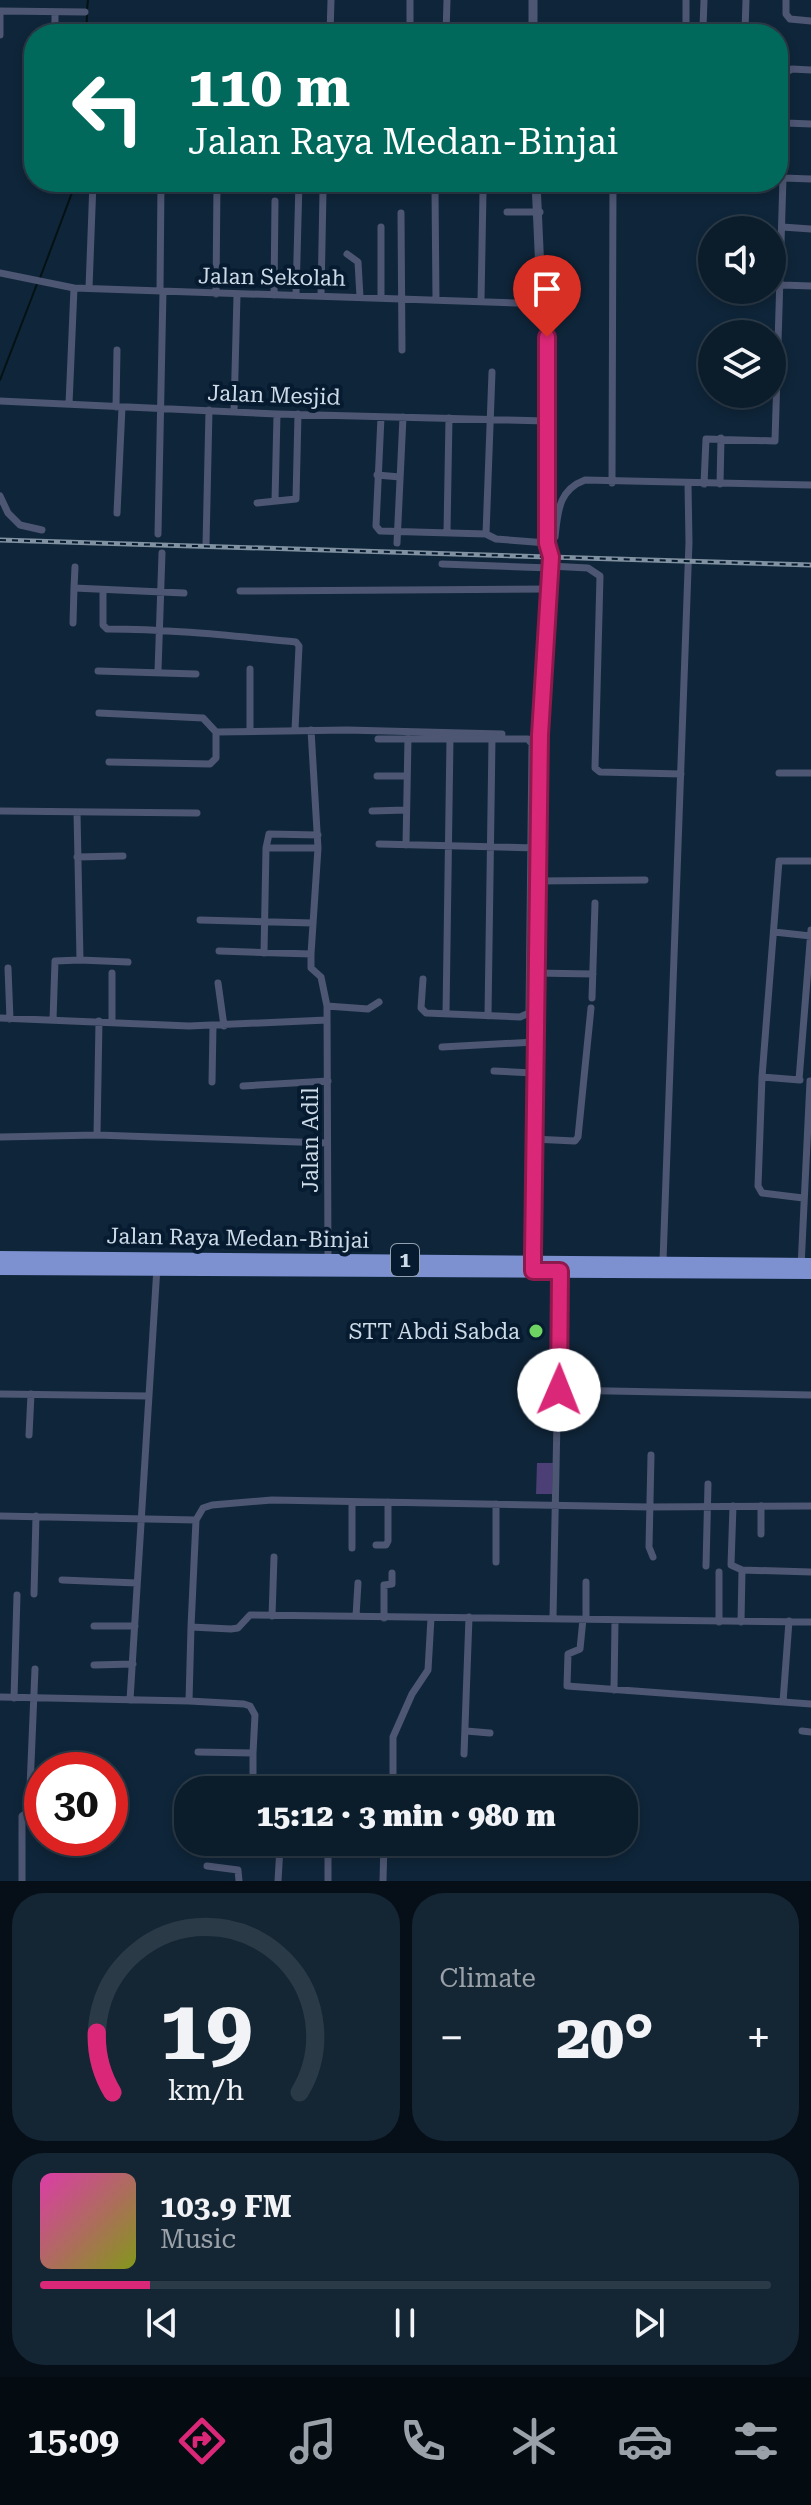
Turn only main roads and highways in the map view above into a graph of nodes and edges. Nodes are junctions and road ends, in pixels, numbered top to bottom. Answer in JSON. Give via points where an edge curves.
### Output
{"nodes":[{"id":1,"x":0,"y":1257,"type":"edge"},
{"id":2,"x":88,"y":1262,"type":"junction"},
{"id":3,"x":157,"y":1262,"type":"junction"},
{"id":4,"x":533,"y":1266,"type":"junction"},
{"id":5,"x":560,"y":1266,"type":"junction"},
{"id":6,"x":0,"y":1269,"type":"edge"},
{"id":7,"x":806,"y":1269,"type":"edge"}],
"edges":[{"from":1,"to":2,"type":"highway","name":"Jalan Raya Medan-Binjai","number":"1"},
{"from":2,"to":3,"type":"highway","name":"Jalan Raya Medan-Binjai","number":"1"},
{"from":2,"to":6,"type":"highway","name":"Jalan Raya Medan-Binjai","number":"1"},
{"from":3,"to":4,"type":"highway","name":"Jalan Raya Medan-Binjai","number":"1"},
{"from":3,"to":4,"type":"highway","name":"Jalan Raya Medan-Binjai","number":"1"},
{"from":4,"to":5,"type":"highway","name":"Jalan Raya Medan-Binjai","number":"1"},
{"from":5,"to":7,"type":"highway","name":"Jalan Raya Medan-Binjai","number":"1"},
{"from":5,"to":7,"type":"highway","name":"Jalan Raya Medan-Binjai","number":"1","via":[[663,1261]]}]}
